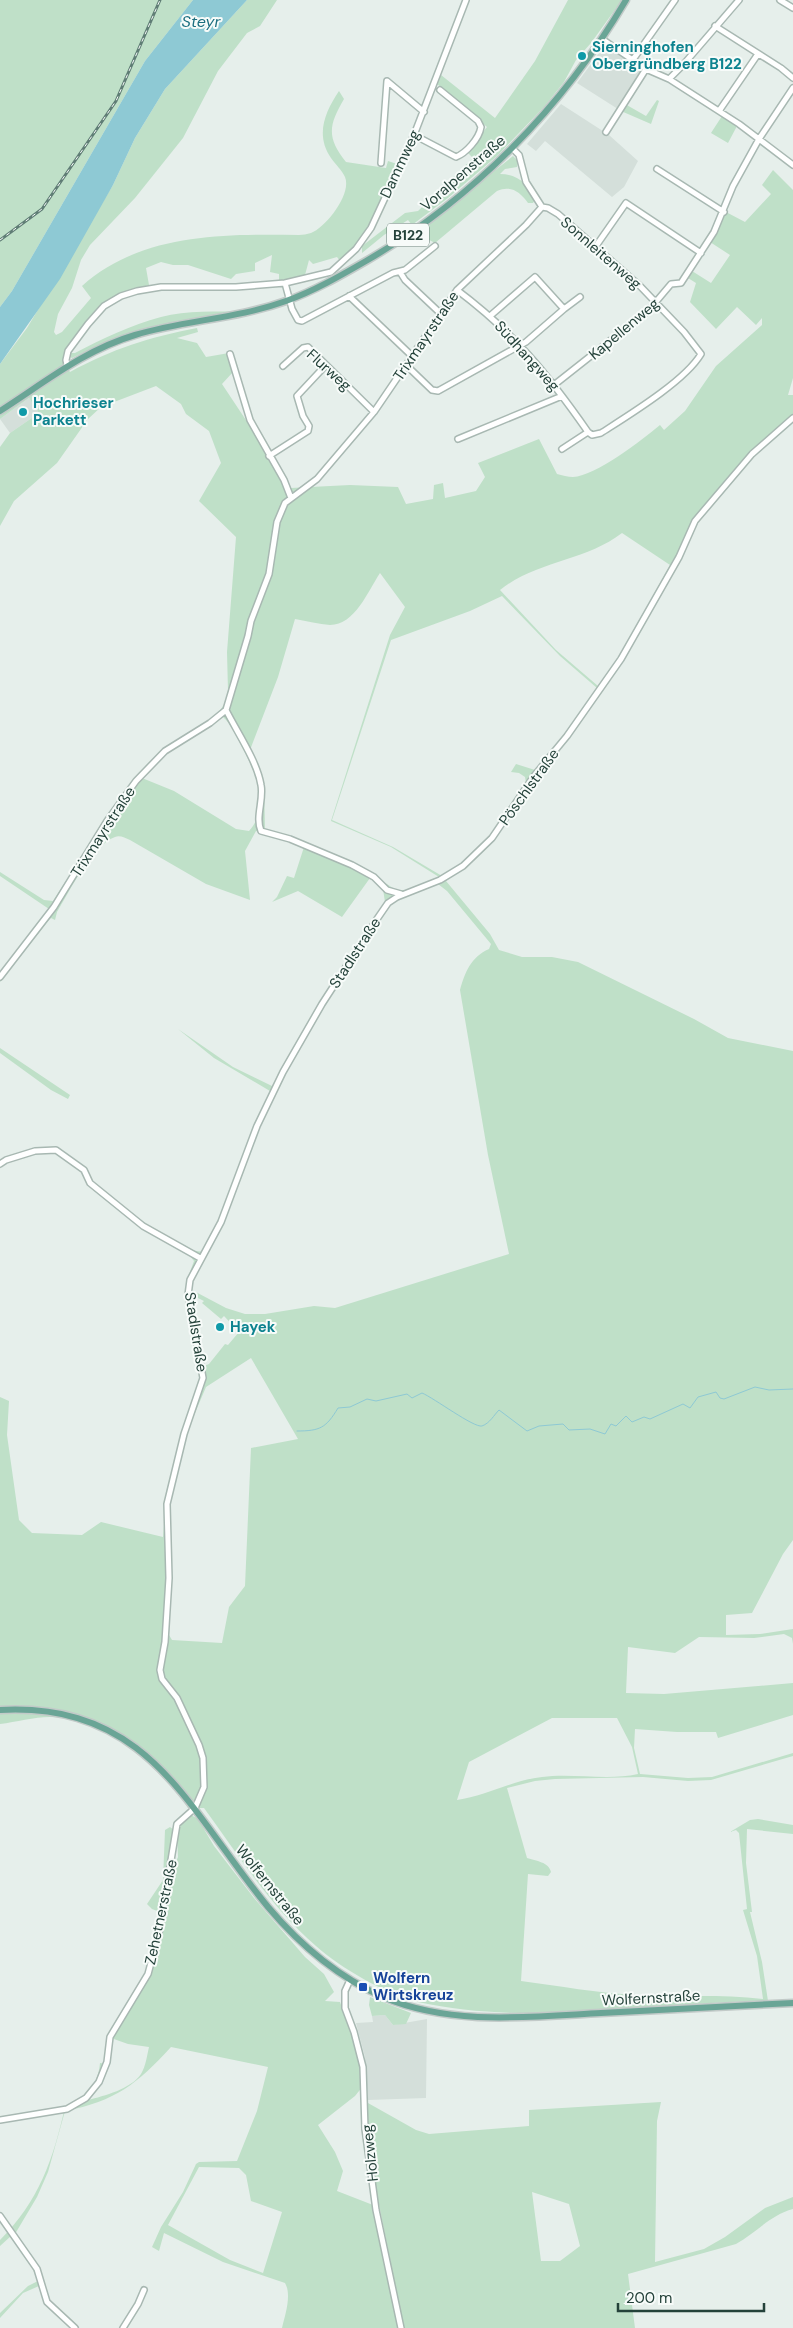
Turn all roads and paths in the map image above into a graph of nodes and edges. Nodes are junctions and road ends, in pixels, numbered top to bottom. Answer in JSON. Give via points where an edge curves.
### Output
{"nodes":[{"id":1,"x":466,"y":0,"type":"edge"},
{"id":2,"x":626,"y":0,"type":"edge"},
{"id":3,"x":675,"y":0,"type":"edge"},
{"id":4,"x":739,"y":0,"type":"edge"},
{"id":5,"x":780,"y":0,"type":"edge"},
{"id":6,"x":793,"y":8,"type":"edge"},
{"id":7,"x":715,"y":26,"type":"junction"},
{"id":8,"x":602,"y":39,"type":"junction"},
{"id":9,"x":758,"y":54,"type":"junction"},
{"id":10,"x":632,"y":61,"type":"junction"},
{"id":11,"x":646,"y":69,"type":"junction"},
{"id":12,"x":793,"y":78,"type":"edge"},
{"id":13,"x":668,"y":79,"type":"junction"},
{"id":14,"x":793,"y":88,"type":"edge"},
{"id":15,"x":440,"y":90,"type":"dead end"},
{"id":16,"x":719,"y":111,"type":"junction"},
{"id":17,"x":424,"y":112,"type":"junction"},
{"id":18,"x":606,"y":132,"type":"dead end"},
{"id":19,"x":414,"y":135,"type":"junction"},
{"id":20,"x":758,"y":139,"type":"junction"},
{"id":21,"x":512,"y":148,"type":"junction"},
{"id":22,"x":381,"y":163,"type":"dead end"},
{"id":23,"x":793,"y":165,"type":"edge"},
{"id":24,"x":657,"y":169,"type":"dead end"},
{"id":25,"x":542,"y":207,"type":"junction"},
{"id":26,"x":724,"y":212,"type":"junction"},
{"id":27,"x":435,"y":246,"type":"dead end"},
{"id":28,"x":596,"y":246,"type":"junction"},
{"id":29,"x":701,"y":253,"type":"junction"},
{"id":30,"x":400,"y":272,"type":"junction"},
{"id":31,"x":285,"y":283,"type":"junction"},
{"id":32,"x":457,"y":290,"type":"junction"},
{"id":33,"x":349,"y":296,"type":"junction"},
{"id":34,"x":580,"y":297,"type":"dead end"},
{"id":35,"x":289,"y":300,"type":"junction"},
{"id":36,"x":657,"y":304,"type":"junction"},
{"id":37,"x":564,"y":309,"type":"junction"},
{"id":38,"x":440,"y":313,"type":"junction"},
{"id":39,"x":490,"y":316,"type":"junction"},
{"id":40,"x":520,"y":345,"type":"junction"},
{"id":41,"x":230,"y":354,"type":"dead end"},
{"id":42,"x":412,"y":356,"type":"junction"},
{"id":43,"x":67,"y":365,"type":"junction"},
{"id":44,"x":326,"y":365,"type":"junction"},
{"id":45,"x":406,"y":365,"type":"junction"},
{"id":46,"x":283,"y":366,"type":"dead end"},
{"id":47,"x":554,"y":385,"type":"junction"},
{"id":48,"x":562,"y":396,"type":"junction"},
{"id":49,"x":0,"y":411,"type":"edge"},
{"id":50,"x":374,"y":412,"type":"junction"},
{"id":51,"x":793,"y":418,"type":"edge"},
{"id":52,"x":588,"y":432,"type":"junction"},
{"id":53,"x":458,"y":438,"type":"dead end"},
{"id":54,"x":562,"y":449,"type":"dead end"},
{"id":55,"x":269,"y":456,"type":"junction"},
{"id":56,"x":290,"y":498,"type":"junction"},
{"id":57,"x":226,"y":710,"type":"junction"},
{"id":58,"x":387,"y":890,"type":"junction"},
{"id":59,"x":402,"y":894,"type":"junction"},
{"id":60,"x":388,"y":904,"type":"junction"},
{"id":61,"x":0,"y":977,"type":"edge"},
{"id":62,"x":0,"y":1164,"type":"edge"},
{"id":63,"x":200,"y":1258,"type":"junction"},
{"id":64,"x":0,"y":1710,"type":"edge"},
{"id":65,"x":195,"y":1808,"type":"junction"},
{"id":66,"x":350,"y":1980,"type":"junction"},
{"id":67,"x":793,"y":2003,"type":"edge"},
{"id":68,"x":0,"y":2120,"type":"edge"},
{"id":69,"x":0,"y":2216,"type":"edge"},
{"id":70,"x":144,"y":2290,"type":"dead end"},
{"id":71,"x":75,"y":2328,"type":"edge"},
{"id":72,"x":123,"y":2328,"type":"edge"},
{"id":73,"x":401,"y":2328,"type":"edge"}],
"edges":[{"from":1,"to":17,"type":"street","name":"Dammweg"},
{"from":2,"to":8,"type":"main road","name":"Voralpenstraße","number":"B122"},
{"from":3,"to":10,"type":"street"},
{"from":4,"to":7,"type":"street"},
{"from":5,"to":6,"type":"street"},
{"from":7,"to":9,"type":"street"},
{"from":7,"to":13,"type":"street"},
{"from":8,"to":10,"type":"street"},
{"from":8,"to":21,"type":"main road","name":"Voralpenstraße","number":"B122","via":[[571,82]]},
{"from":9,"to":12,"type":"street"},
{"from":9,"to":16,"type":"street"},
{"from":10,"to":11,"type":"street"},
{"from":11,"to":13,"type":"street"},
{"from":11,"to":18,"type":"street"},
{"from":13,"to":16,"type":"street"},
{"from":14,"to":20,"type":"street","name":"Kapellenweg"},
{"from":15,"to":19,"type":"street","via":[[478,121],[478,137],[456,157]]},
{"from":16,"to":20,"type":"street"},
{"from":17,"to":19,"type":"street","name":"Dammweg"},
{"from":17,"to":22,"type":"street","via":[[387,81]]},
{"from":19,"to":31,"type":"street","name":"Dammweg","via":[[371,228],[356,249],[335,271]]},
{"from":20,"to":23,"type":"street"},
{"from":20,"to":26,"type":"street","name":"Kapellenweg","via":[[733,186]]},
{"from":21,"to":25,"type":"street","name":"Sonnleitenweg","via":[[519,155],[526,182]]},
{"from":21,"to":35,"type":"main road","name":"Voralpenstraße","number":"B122","via":[[460,196],[401,240],[345,273]]},
{"from":24,"to":26,"type":"street"},
{"from":25,"to":28,"type":"street","name":"Sonnleitenweg","via":[[552,210]]},
{"from":25,"to":32,"type":"street","name":"Trixmayrstraße"},
{"from":26,"to":29,"type":"street","name":"Kapellenweg"},
{"from":27,"to":30,"type":"street"},
{"from":28,"to":29,"type":"street","via":[[626,203]]},
{"from":28,"to":36,"type":"street","name":"Sonnleitenweg"},
{"from":29,"to":36,"type":"street","name":"Kapellenweg","via":[[681,283],[671,284]]},
{"from":30,"to":33,"type":"street"},
{"from":30,"to":38,"type":"street"},
{"from":31,"to":35,"type":"street"},
{"from":31,"to":43,"type":"street","via":[[161,287],[128,293],[95,314],[68,351]]},
{"from":32,"to":38,"type":"street","name":"Trixmayrstraße"},
{"from":32,"to":39,"type":"street","name":"Südhangweg"},
{"from":33,"to":35,"type":"street","via":[[299,321]]},
{"from":33,"to":42,"type":"street"},
{"from":34,"to":37,"type":"street"},
{"from":35,"to":43,"type":"main road","name":"Voralpenstraße","number":"B122","via":[[242,315],[135,335]]},
{"from":36,"to":47,"type":"street","name":"Kapellenweg"},
{"from":36,"to":52,"type":"street","name":"Sonnleitenweg","via":[[702,354],[677,379],[632,412],[597,434]]},
{"from":37,"to":39,"type":"street","via":[[535,277]]},
{"from":37,"to":40,"type":"street"},
{"from":38,"to":42,"type":"street","name":"Trixmayrstraße"},
{"from":39,"to":40,"type":"street","name":"Südhangweg"},
{"from":40,"to":45,"type":"street","via":[[438,391],[432,390]]},
{"from":40,"to":47,"type":"street","name":"Südhangweg"},
{"from":41,"to":55,"type":"street","via":[[250,420]]},
{"from":42,"to":45,"type":"street","name":"Trixmayrstraße"},
{"from":43,"to":49,"type":"main road","name":"Voralpenstraße","number":"B122"},
{"from":44,"to":46,"type":"street","name":"Flurweg","via":[[308,346]]},
{"from":44,"to":50,"type":"street","name":"Flurweg"},
{"from":44,"to":55,"type":"street","via":[[297,396],[308,431]]},
{"from":45,"to":50,"type":"street","name":"Trixmayrstraße"},
{"from":47,"to":48,"type":"street","name":"Südhangweg"},
{"from":48,"to":52,"type":"street","name":"Südhangweg"},
{"from":48,"to":53,"type":"street"},
{"from":50,"to":56,"type":"street","name":"Trixmayrstraße","via":[[313,484]]},
{"from":51,"to":59,"type":"street","name":"Pöschlstraße","via":[[752,454],[695,521],[621,659],[492,838],[472,859],[452,873]]},
{"from":52,"to":54,"type":"street"},
{"from":55,"to":56,"type":"street","via":[[284,480]]},
{"from":56,"to":57,"type":"street","name":"Trixmayrstraße","via":[[277,522],[272,565],[251,620]]},
{"from":57,"to":58,"type":"street","via":[[259,777],[262,794],[258,822],[261,831],[290,839],[352,865],[374,877]]},
{"from":57,"to":61,"type":"street","name":"Trixmayrstraße","via":[[165,751],[136,781],[54,907]]},
{"from":58,"to":59,"type":"street"},
{"from":58,"to":60,"type":"street"},
{"from":59,"to":60,"type":"street","name":"Stadlstraße"},
{"from":60,"to":63,"type":"street","name":"Stadlstraße","via":[[322,1004],[283,1072],[257,1126],[221,1222]]},
{"from":62,"to":63,"type":"street","via":[[35,1151],[56,1150],[84,1170],[90,1183],[143,1226]]},
{"from":63,"to":65,"type":"street","name":"Stadlstraße","via":[[192,1272],[188,1290],[203,1378],[169,1490],[166,1642],[160,1670],[162,1680],[177,1698],[201,1752],[204,1787]]},
{"from":64,"to":65,"type":"main road","name":"Wolfernstraße","via":[[32,1709],[62,1713],[113,1732],[156,1763]]},
{"from":65,"to":66,"type":"main road","name":"Wolfernstraße","via":[[269,1909],[312,1952]]},
{"from":65,"to":68,"type":"street","name":"Zehetnerstraße","via":[[177,1824],[159,1933],[148,1974],[110,2037],[107,2062],[99,2082],[86,2098],[67,2109]]},
{"from":66,"to":67,"type":"main road","name":"Wolfernstraße","via":[[414,2007],[474,2017]]},
{"from":66,"to":73,"type":"street","name":"Holzweg","via":[[345,1991],[344,2008],[363,2067],[365,2129],[376,2210]]},
{"from":69,"to":71,"type":"street","via":[[37,2269],[47,2302]]},
{"from":70,"to":72,"type":"street"}]}
